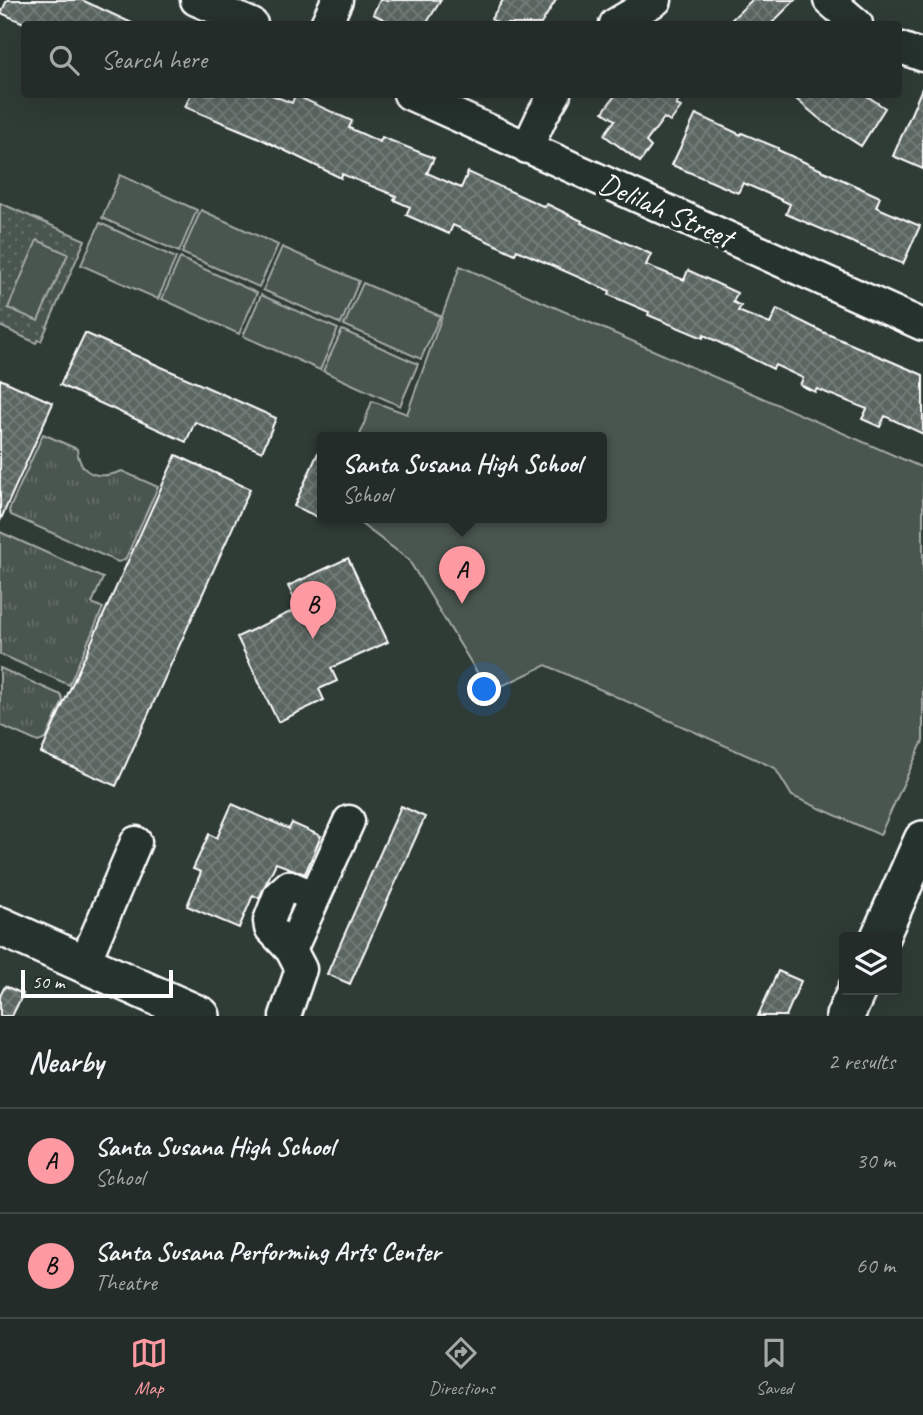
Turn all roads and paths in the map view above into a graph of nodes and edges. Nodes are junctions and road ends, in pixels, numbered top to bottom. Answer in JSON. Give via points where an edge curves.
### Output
{"nodes":[{"id":1,"x":196,"y":0,"type":"edge"},
{"id":2,"x":337,"y":0,"type":"edge"},
{"id":3,"x":656,"y":0,"type":"edge"},
{"id":4,"x":829,"y":0,"type":"edge"},
{"id":5,"x":245,"y":21,"type":"edge"},
{"id":6,"x":327,"y":21,"type":"edge"},
{"id":7,"x":620,"y":21,"type":"edge"},
{"id":8,"x":854,"y":21,"type":"edge"},
{"id":9,"x":902,"y":48,"type":"edge"},
{"id":10,"x":923,"y":56,"type":"edge"},
{"id":11,"x":418,"y":98,"type":"edge"},
{"id":12,"x":553,"y":98,"type":"edge"},
{"id":13,"x":527,"y":148,"type":"junction"},
{"id":14,"x":923,"y":325,"type":"edge"},
{"id":15,"x":349,"y":821,"type":"dead end"},
{"id":16,"x":923,"y":840,"type":"edge"},
{"id":17,"x":136,"y":842,"type":"dead end"},
{"id":18,"x":0,"y":926,"type":"edge"},
{"id":19,"x":882,"y":932,"type":"edge"},
{"id":20,"x":83,"y":964,"type":"junction"},
{"id":21,"x":855,"y":995,"type":"edge"},
{"id":22,"x":201,"y":1016,"type":"edge"},
{"id":23,"x":285,"y":1016,"type":"edge"},
{"id":24,"x":845,"y":1016,"type":"edge"}],
"edges":[{"from":1,"to":5,"type":"street"},
{"from":2,"to":6,"type":"street"},
{"from":3,"to":7,"type":"street"},
{"from":4,"to":8,"type":"street"},
{"from":9,"to":10,"type":"street"},
{"from":11,"to":13,"type":"street","name":"Delilah Street"},
{"from":12,"to":13,"type":"street"},
{"from":13,"to":14,"type":"street","name":"Delilah Street"},
{"from":15,"to":23,"type":"street","via":[[291,950],[301,969]]},
{"from":16,"to":19,"type":"main road"},
{"from":17,"to":20,"type":"street"},
{"from":18,"to":20,"type":"main road"},
{"from":20,"to":22,"type":"main road"},
{"from":21,"to":24,"type":"main road"}]}
